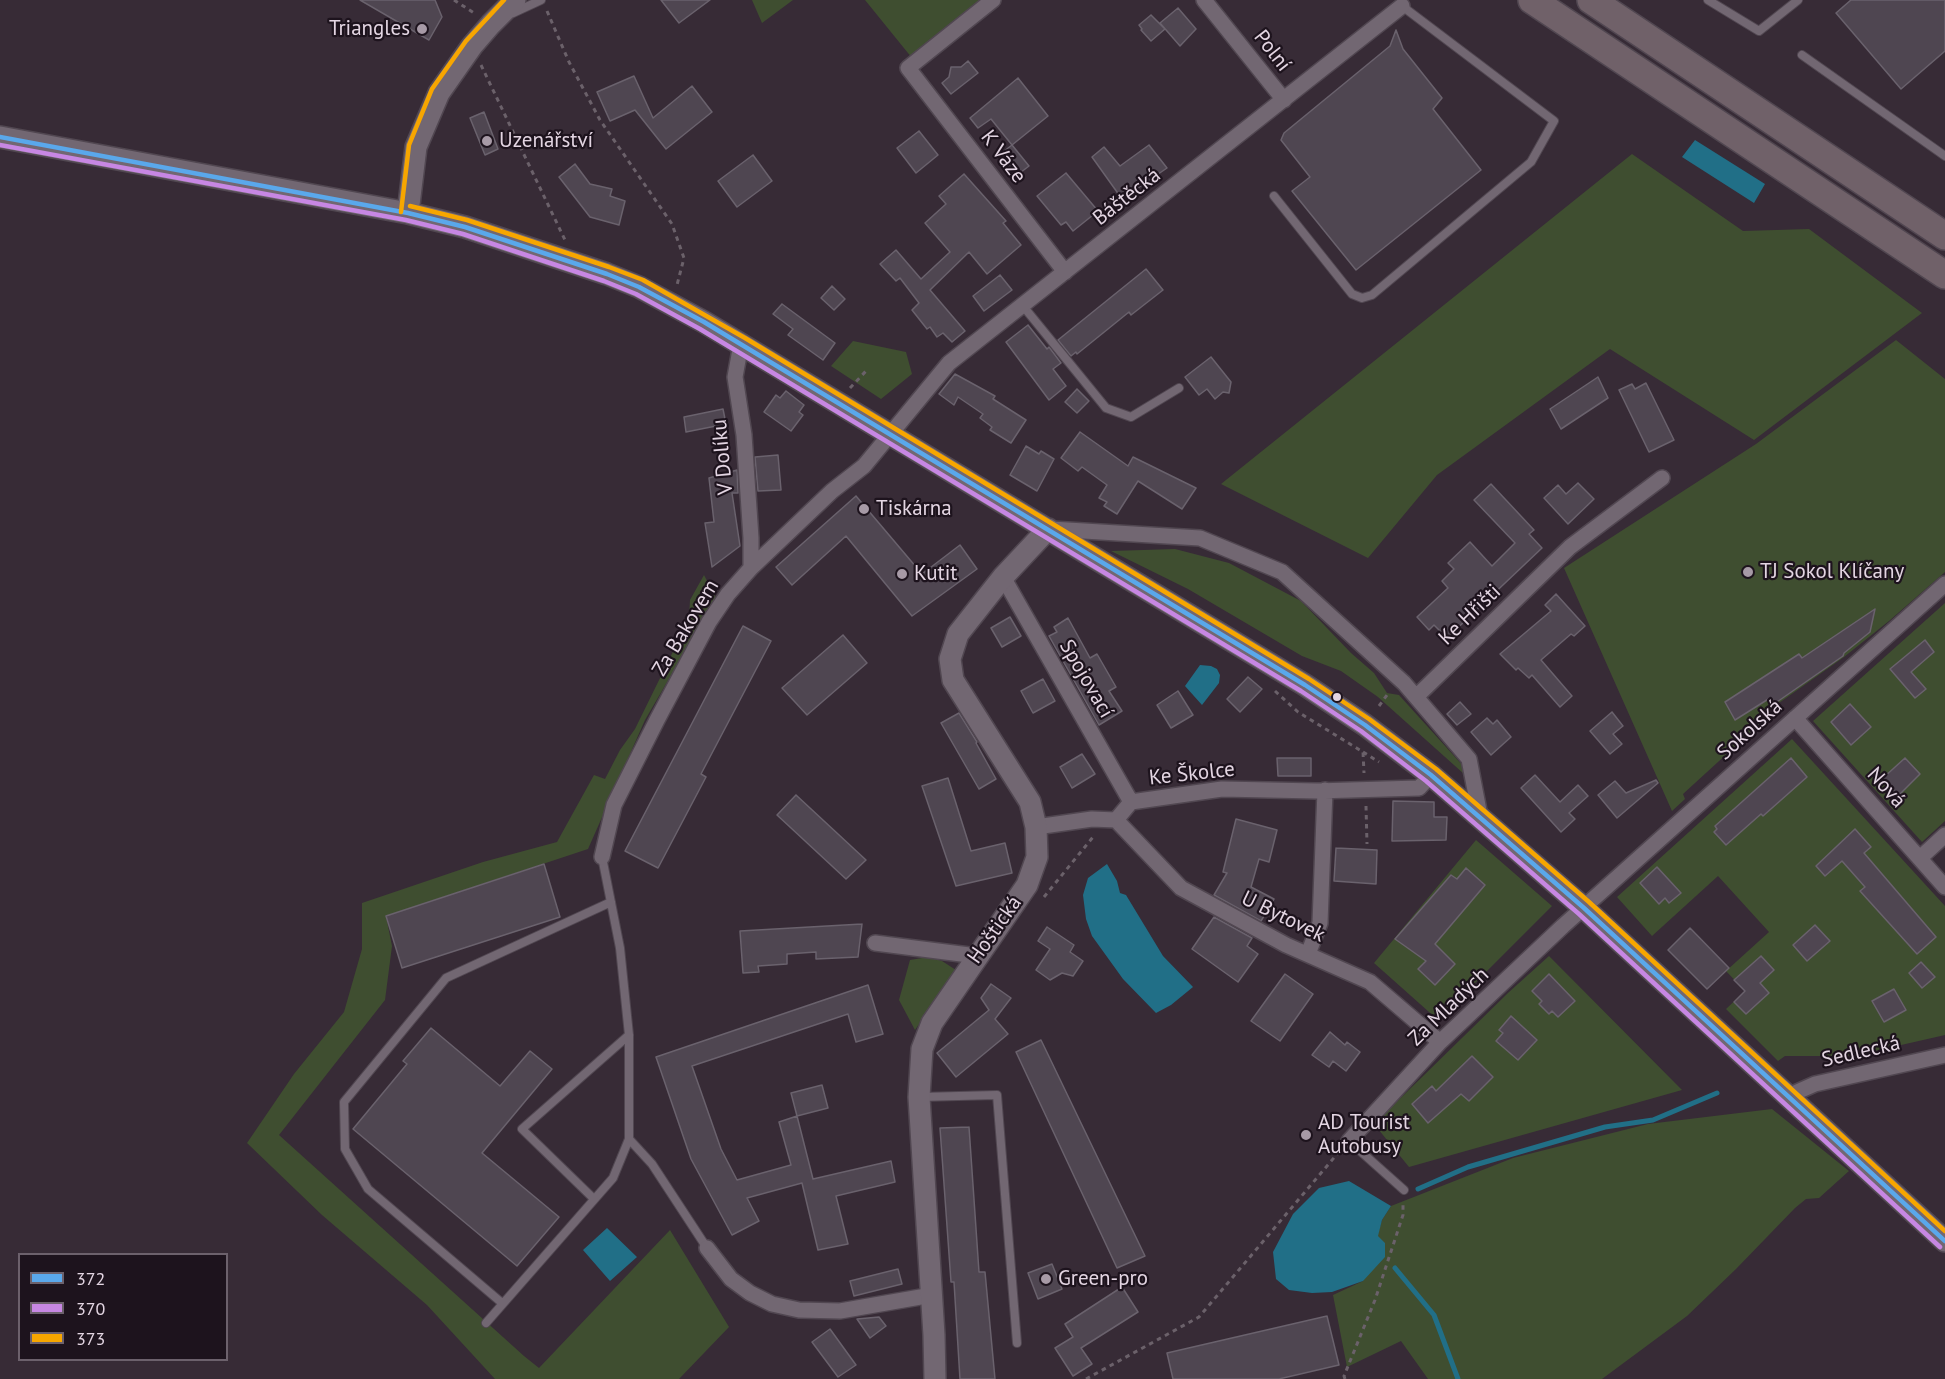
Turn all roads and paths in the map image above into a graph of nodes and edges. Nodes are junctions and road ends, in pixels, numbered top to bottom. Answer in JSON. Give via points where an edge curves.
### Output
{"nodes":[{"id":1,"x":454,"y":0,"type":"edge"},
{"id":2,"x":515,"y":0,"type":"edge"},
{"id":3,"x":541,"y":0,"type":"edge"},
{"id":4,"x":993,"y":0,"type":"edge"},
{"id":5,"x":1204,"y":0,"type":"edge"},
{"id":6,"x":1532,"y":0,"type":"edge"},
{"id":7,"x":1591,"y":0,"type":"edge"},
{"id":8,"x":1708,"y":0,"type":"edge"},
{"id":9,"x":1798,"y":0,"type":"edge"},
{"id":10,"x":1402,"y":6,"type":"joint"},
{"id":11,"x":547,"y":10,"type":"dead end"},
{"id":12,"x":490,"y":24,"type":"junction"},
{"id":13,"x":472,"y":46,"type":"junction"},
{"id":14,"x":1802,"y":55,"type":"dead end"},
{"id":15,"x":1284,"y":100,"type":"junction"},
{"id":16,"x":0,"y":137,"type":"edge"},
{"id":17,"x":1945,"y":156,"type":"edge"},
{"id":18,"x":1274,"y":196,"type":"dead end"},
{"id":19,"x":408,"y":213,"type":"junction"},
{"id":20,"x":1945,"y":236,"type":"edge"},
{"id":21,"x":577,"y":263,"type":"junction"},
{"id":22,"x":1065,"y":272,"type":"junction"},
{"id":23,"x":1945,"y":275,"type":"edge"},
{"id":24,"x":671,"y":304,"type":"junction"},
{"id":25,"x":1023,"y":306,"type":"junction"},
{"id":26,"x":741,"y":344,"type":"junction"},
{"id":27,"x":866,"y":371,"type":"dead end"},
{"id":28,"x":850,"y":388,"type":"dead end"},
{"id":29,"x":1179,"y":388,"type":"dead end"},
{"id":30,"x":890,"y":434,"type":"junction"},
{"id":31,"x":1662,"y":478,"type":"dead end"},
{"id":32,"x":1048,"y":529,"type":"junction"},
{"id":33,"x":751,"y":568,"type":"junction"},
{"id":34,"x":1003,"y":577,"type":"junction"},
{"id":35,"x":1945,"y":584,"type":"edge"},
{"id":36,"x":1416,"y":697,"type":"junction"},
{"id":37,"x":1794,"y":718,"type":"junction"},
{"id":38,"x":1431,"y":775,"type":"junction"},
{"id":39,"x":1325,"y":790,"type":"junction"},
{"id":40,"x":1131,"y":802,"type":"junction"},
{"id":41,"x":1480,"y":816,"type":"junction"},
{"id":42,"x":1116,"y":820,"type":"junction"},
{"id":43,"x":1036,"y":827,"type":"junction"},
{"id":44,"x":1945,"y":835,"type":"edge"},
{"id":45,"x":602,"y":857,"type":"joint"},
{"id":46,"x":1920,"y":858,"type":"junction"},
{"id":47,"x":1945,"y":887,"type":"edge"},
{"id":48,"x":1043,"y":897,"type":"dead end"},
{"id":49,"x":611,"y":902,"type":"junction"},
{"id":50,"x":1584,"y":908,"type":"junction"},
{"id":51,"x":875,"y":943,"type":"dead end"},
{"id":52,"x":1308,"y":954,"type":"junction"},
{"id":53,"x":977,"y":956,"type":"junction"},
{"id":54,"x":629,"y":1035,"type":"junction"},
{"id":55,"x":1440,"y":1042,"type":"junction"},
{"id":56,"x":1945,"y":1055,"type":"edge"},
{"id":57,"x":1788,"y":1096,"type":"junction"},
{"id":58,"x":918,"y":1097,"type":"junction"},
{"id":59,"x":629,"y":1139,"type":"junction"},
{"id":60,"x":1349,"y":1141,"type":"junction"},
{"id":61,"x":1404,"y":1190,"type":"joint"},
{"id":62,"x":594,"y":1199,"type":"junction"},
{"id":63,"x":1945,"y":1241,"type":"edge"},
{"id":64,"x":707,"y":1248,"type":"joint"},
{"id":65,"x":932,"y":1295,"type":"junction"},
{"id":66,"x":502,"y":1304,"type":"junction"},
{"id":67,"x":486,"y":1323,"type":"dead end"},
{"id":68,"x":1017,"y":1343,"type":"dead end"},
{"id":69,"x":935,"y":1379,"type":"edge"},
{"id":70,"x":1086,"y":1379,"type":"edge"},
{"id":71,"x":1345,"y":1379,"type":"edge"}],
"edges":[{"from":1,"to":12,"type":"path"},
{"from":2,"to":12,"type":"main road"},
{"from":3,"to":12,"type":"lane"},
{"from":4,"to":22,"type":"street","name":"K Váze","via":[[908,68]]},
{"from":5,"to":15,"type":"street","name":"Polní"},
{"from":6,"to":23,"type":"highway"},
{"from":7,"to":20,"type":"highway"},
{"from":8,"to":9,"type":"lane","via":[[1759,31]]},
{"from":10,"to":15,"type":"street","name":"Báštěcká"},
{"from":10,"to":18,"type":"lane","via":[[1554,121],[1531,162],[1372,295],[1362,298],[1352,294]]},
{"from":11,"to":24,"type":"path","via":[[600,120],[672,224],[684,258]]},
{"from":12,"to":13,"type":"main road"},
{"from":13,"to":19,"type":"main road","via":[[439,93],[416,147]]},
{"from":13,"to":21,"type":"path"},
{"from":14,"to":17,"type":"lane"},
{"from":15,"to":22,"type":"street","name":"Báštěcká"},
{"from":16,"to":19,"type":"main road"},
{"from":19,"to":21,"type":"main road"},
{"from":21,"to":24,"type":"main road"},
{"from":22,"to":25,"type":"street","name":"Báštěcká"},
{"from":24,"to":26,"type":"main road"},
{"from":25,"to":29,"type":"lane","via":[[1106,408],[1131,417]]},
{"from":25,"to":30,"type":"street","name":"Báštěcká","via":[[949,363]]},
{"from":26,"to":30,"type":"main road"},
{"from":26,"to":33,"type":"street","name":"V Dolíku","via":[[735,377],[744,435]]},
{"from":27,"to":28,"type":"path"},
{"from":30,"to":32,"type":"main road"},
{"from":30,"to":33,"type":"street","name":"Za Bakovem","via":[[864,466]]},
{"from":31,"to":36,"type":"street","name":"Ke Hřišti","via":[[1570,548]]},
{"from":32,"to":34,"type":"main road","name":"Hoštická"},
{"from":32,"to":36,"type":"street","via":[[1200,538],[1282,572]]},
{"from":32,"to":38,"type":"main road","via":[[1305,685]]},
{"from":33,"to":45,"type":"street","name":"Za Bakovem","via":[[710,622],[657,720],[614,805]]},
{"from":34,"to":40,"type":"street","name":"Spojovací"},
{"from":34,"to":43,"type":"main road","name":"Hoštická","via":[[958,634],[950,659],[953,680],[1030,802]]},
{"from":35,"to":37,"type":"street","name":"Sokolská"},
{"from":36,"to":41,"type":"street","via":[[1469,759]]},
{"from":37,"to":46,"type":"street","name":"Nová"},
{"from":37,"to":50,"type":"street","name":"Sokolská"},
{"from":38,"to":39,"type":"street","name":"Ke Školce","via":[[1419,788]]},
{"from":38,"to":41,"type":"main road"},
{"from":39,"to":40,"type":"street","name":"Ke Školce","via":[[1222,789]]},
{"from":39,"to":52,"type":"street","via":[[1320,923]]},
{"from":40,"to":42,"type":"street","name":"Ke Školce"},
{"from":41,"to":50,"type":"main road"},
{"from":42,"to":43,"type":"street","via":[[1092,819]]},
{"from":42,"to":48,"type":"path","via":[[1093,836]]},
{"from":42,"to":52,"type":"street","name":"U Bytovek","via":[[1181,888]]},
{"from":43,"to":53,"type":"main road","name":"Hoštická","via":[[1037,857],[1027,885]]},
{"from":44,"to":46,"type":"street"},
{"from":45,"to":49,"type":"lane"},
{"from":46,"to":47,"type":"street","name":"Nová"},
{"from":49,"to":54,"type":"lane"},
{"from":49,"to":66,"type":"lane","via":[[446,978],[344,1102],[345,1149],[368,1189]]},
{"from":50,"to":55,"type":"street","name":"Za Mladých"},
{"from":50,"to":57,"type":"main road"},
{"from":51,"to":53,"type":"street"},
{"from":52,"to":55,"type":"street","name":"U Bytovek","via":[[1370,982]]},
{"from":53,"to":58,"type":"main road","name":"Hoštická","via":[[932,1023],[922,1050]]},
{"from":54,"to":59,"type":"lane"},
{"from":54,"to":62,"type":"lane","via":[[522,1129]]},
{"from":55,"to":60,"type":"street","name":"Za Mladých"},
{"from":56,"to":57,"type":"street","name":"Sedlecká","via":[[1815,1084]]},
{"from":57,"to":63,"type":"main road"},
{"from":58,"to":65,"type":"main road","name":"Hoštická"},
{"from":58,"to":68,"type":"lane","via":[[997,1095]]},
{"from":59,"to":62,"type":"lane","via":[[613,1178]]},
{"from":59,"to":64,"type":"lane","via":[[652,1164]]},
{"from":60,"to":61,"type":"lane"},
{"from":60,"to":70,"type":"path","via":[[1199,1317]]},
{"from":61,"to":71,"type":"path","via":[[1403,1215]]},
{"from":62,"to":66,"type":"lane"},
{"from":64,"to":65,"type":"street","via":[[731,1279],[750,1293],[772,1304],[799,1310],[840,1311]]},
{"from":65,"to":69,"type":"main road","name":"Hoštická"},
{"from":66,"to":67,"type":"lane"}]}
